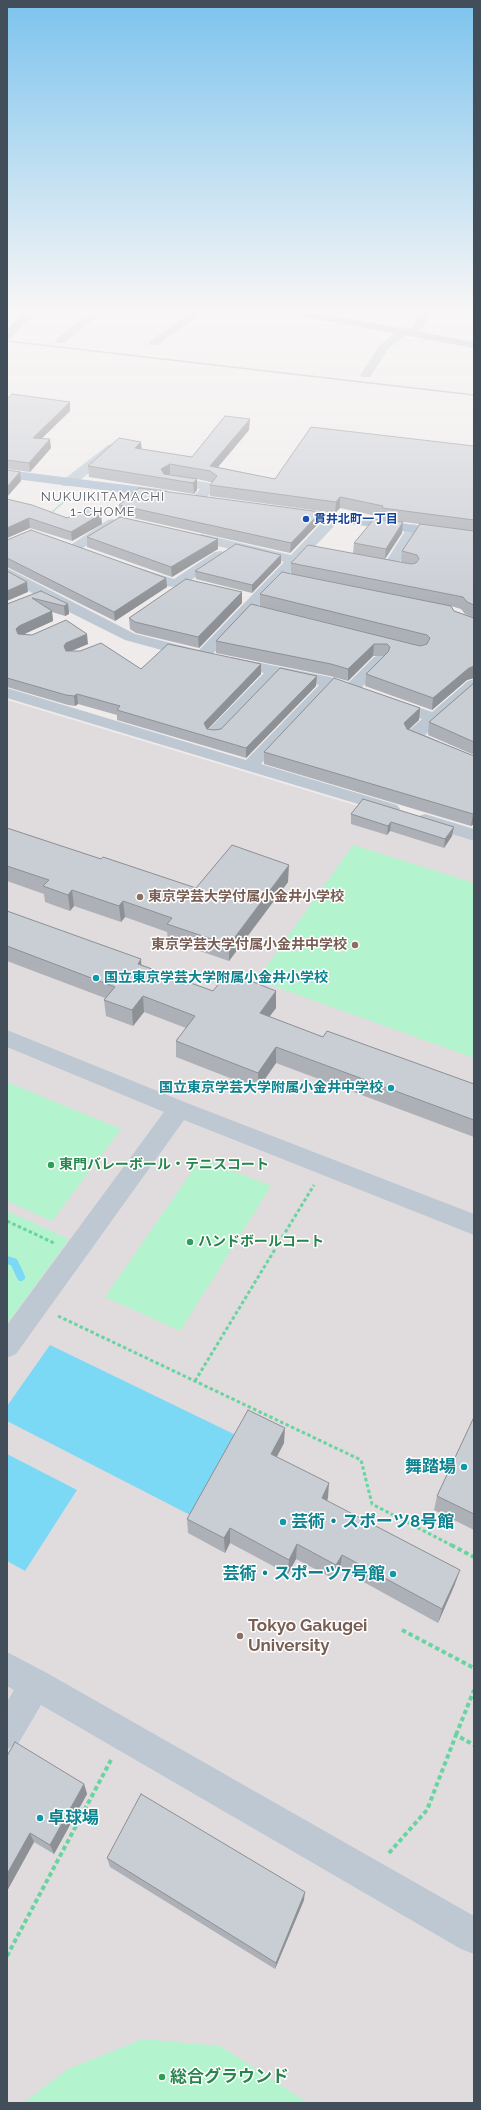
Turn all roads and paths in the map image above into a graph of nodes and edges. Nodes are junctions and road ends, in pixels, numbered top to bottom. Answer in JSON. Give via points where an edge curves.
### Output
{"nodes":[{"id":1,"x":113,"y":448,"type":"edge"},
{"id":2,"x":7,"y":474,"type":"edge"},
{"id":3,"x":170,"y":480,"type":"edge"},
{"id":4,"x":75,"y":484,"type":"junction"},
{"id":5,"x":187,"y":497,"type":"junction"},
{"id":6,"x":211,"y":501,"type":"edge"},
{"id":7,"x":279,"y":510,"type":"edge"},
{"id":8,"x":46,"y":513,"type":"edge"},
{"id":9,"x":334,"y":518,"type":"junction"},
{"id":10,"x":126,"y":522,"type":"edge"},
{"id":11,"x":414,"y":528,"type":"junction"},
{"id":12,"x":188,"y":534,"type":"edge"},
{"id":13,"x":474,"y":537,"type":"edge"},
{"id":14,"x":59,"y":543,"type":"edge"},
{"id":15,"x":234,"y":546,"type":"junction"},
{"id":16,"x":73,"y":548,"type":"junction"},
{"id":17,"x":88,"y":553,"type":"edge"},
{"id":18,"x":305,"y":554,"type":"junction"},
{"id":19,"x":376,"y":563,"type":"edge"},
{"id":20,"x":125,"y":567,"type":"edge"},
{"id":21,"x":7,"y":572,"type":"edge"},
{"id":22,"x":277,"y":577,"type":"junction"},
{"id":23,"x":293,"y":580,"type":"edge"},
{"id":24,"x":178,"y":583,"type":"junction"},
{"id":25,"x":197,"y":585,"type":"edge"},
{"id":26,"x":166,"y":596,"type":"edge"},
{"id":27,"x":202,"y":656,"type":"junction"},
{"id":28,"x":380,"y":660,"type":"edge"},
{"id":29,"x":275,"y":671,"type":"junction"},
{"id":30,"x":330,"y":682,"type":"junction"},
{"id":31,"x":474,"y":684,"type":"edge"},
{"id":32,"x":351,"y":689,"type":"junction"},
{"id":33,"x":7,"y":693,"type":"edge"},
{"id":34,"x":434,"y":718,"type":"junction"},
{"id":35,"x":214,"y":734,"type":"edge"},
{"id":36,"x":474,"y":763,"type":"edge"},
{"id":37,"x":250,"y":766,"type":"junction"},
{"id":38,"x":474,"y":835,"type":"edge"},
{"id":39,"x":7,"y":1038,"type":"edge"},
{"id":40,"x":179,"y":1109,"type":"junction"},
{"id":41,"x":325,"y":1166,"type":"junction"},
{"id":42,"x":7,"y":1221,"type":"edge"},
{"id":43,"x":474,"y":1225,"type":"edge"},
{"id":44,"x":75,"y":1252,"type":"junction"},
{"id":45,"x":36,"y":1306,"type":"junction"},
{"id":46,"x":7,"y":1346,"type":"edge"},
{"id":47,"x":195,"y":1381,"type":"junction"},
{"id":48,"x":474,"y":1557,"type":"edge"},
{"id":49,"x":402,"y":1630,"type":"dead end"},
{"id":50,"x":7,"y":1668,"type":"edge"},
{"id":51,"x":474,"y":1668,"type":"edge"},
{"id":52,"x":36,"y":1684,"type":"junction"},
{"id":53,"x":474,"y":1690,"type":"edge"},
{"id":54,"x":7,"y":1733,"type":"edge"},
{"id":55,"x":456,"y":1735,"type":"junction"},
{"id":56,"x":474,"y":1745,"type":"edge"},
{"id":57,"x":115,"y":1753,"type":"dead end"},
{"id":58,"x":369,"y":1876,"type":"junction"},
{"id":59,"x":474,"y":1936,"type":"edge"},
{"id":60,"x":7,"y":1956,"type":"edge"}],
"edges":[{"from":1,"to":4,"type":"street"},
{"from":2,"to":4,"type":"main road"},
{"from":3,"to":5,"type":"street","via":[[209,487]]},
{"from":4,"to":5,"type":"main road"},
{"from":4,"to":8,"type":"path","via":[[56,510]]},
{"from":5,"to":6,"type":"main road"},
{"from":7,"to":9,"type":"main road"},
{"from":9,"to":11,"type":"main road"},
{"from":9,"to":18,"type":"street"},
{"from":10,"to":16,"type":"street","via":[[118,520]]},
{"from":11,"to":13,"type":"main road"},
{"from":11,"to":19,"type":"street","via":[[397,567]]},
{"from":12,"to":15,"type":"street"},
{"from":14,"to":16,"type":"street"},
{"from":15,"to":18,"type":"street"},
{"from":15,"to":24,"type":"street"},
{"from":16,"to":17,"type":"street"},
{"from":18,"to":22,"type":"street"},
{"from":20,"to":24,"type":"street","via":[[170,583]]},
{"from":21,"to":27,"type":"street","via":[[35,596],[77,618]]},
{"from":22,"to":23,"type":"street"},
{"from":22,"to":27,"type":"street"},
{"from":24,"to":25,"type":"street"},
{"from":24,"to":26,"type":"street","via":[[179,588]]},
{"from":27,"to":29,"type":"street"},
{"from":28,"to":32,"type":"street"},
{"from":29,"to":30,"type":"street"},
{"from":29,"to":35,"type":"street"},
{"from":30,"to":32,"type":"street"},
{"from":30,"to":37,"type":"street"},
{"from":31,"to":34,"type":"street"},
{"from":32,"to":34,"type":"street"},
{"from":33,"to":37,"type":"street"},
{"from":34,"to":36,"type":"street","via":[[413,736]]},
{"from":37,"to":38,"type":"street"},
{"from":39,"to":40,"type":"street"},
{"from":40,"to":41,"type":"street"},
{"from":40,"to":44,"type":"street"},
{"from":41,"to":43,"type":"street"},
{"from":41,"to":47,"type":"path"},
{"from":42,"to":44,"type":"path"},
{"from":44,"to":45,"type":"street"},
{"from":45,"to":46,"type":"street"},
{"from":45,"to":47,"type":"path"},
{"from":47,"to":48,"type":"path","via":[[361,1460],[372,1504]]},
{"from":49,"to":51,"type":"path"},
{"from":50,"to":52,"type":"street"},
{"from":52,"to":54,"type":"street"},
{"from":52,"to":58,"type":"street"},
{"from":53,"to":55,"type":"path"},
{"from":55,"to":56,"type":"path"},
{"from":55,"to":58,"type":"path","via":[[427,1810]]},
{"from":57,"to":60,"type":"path"},
{"from":58,"to":59,"type":"street"}]}
